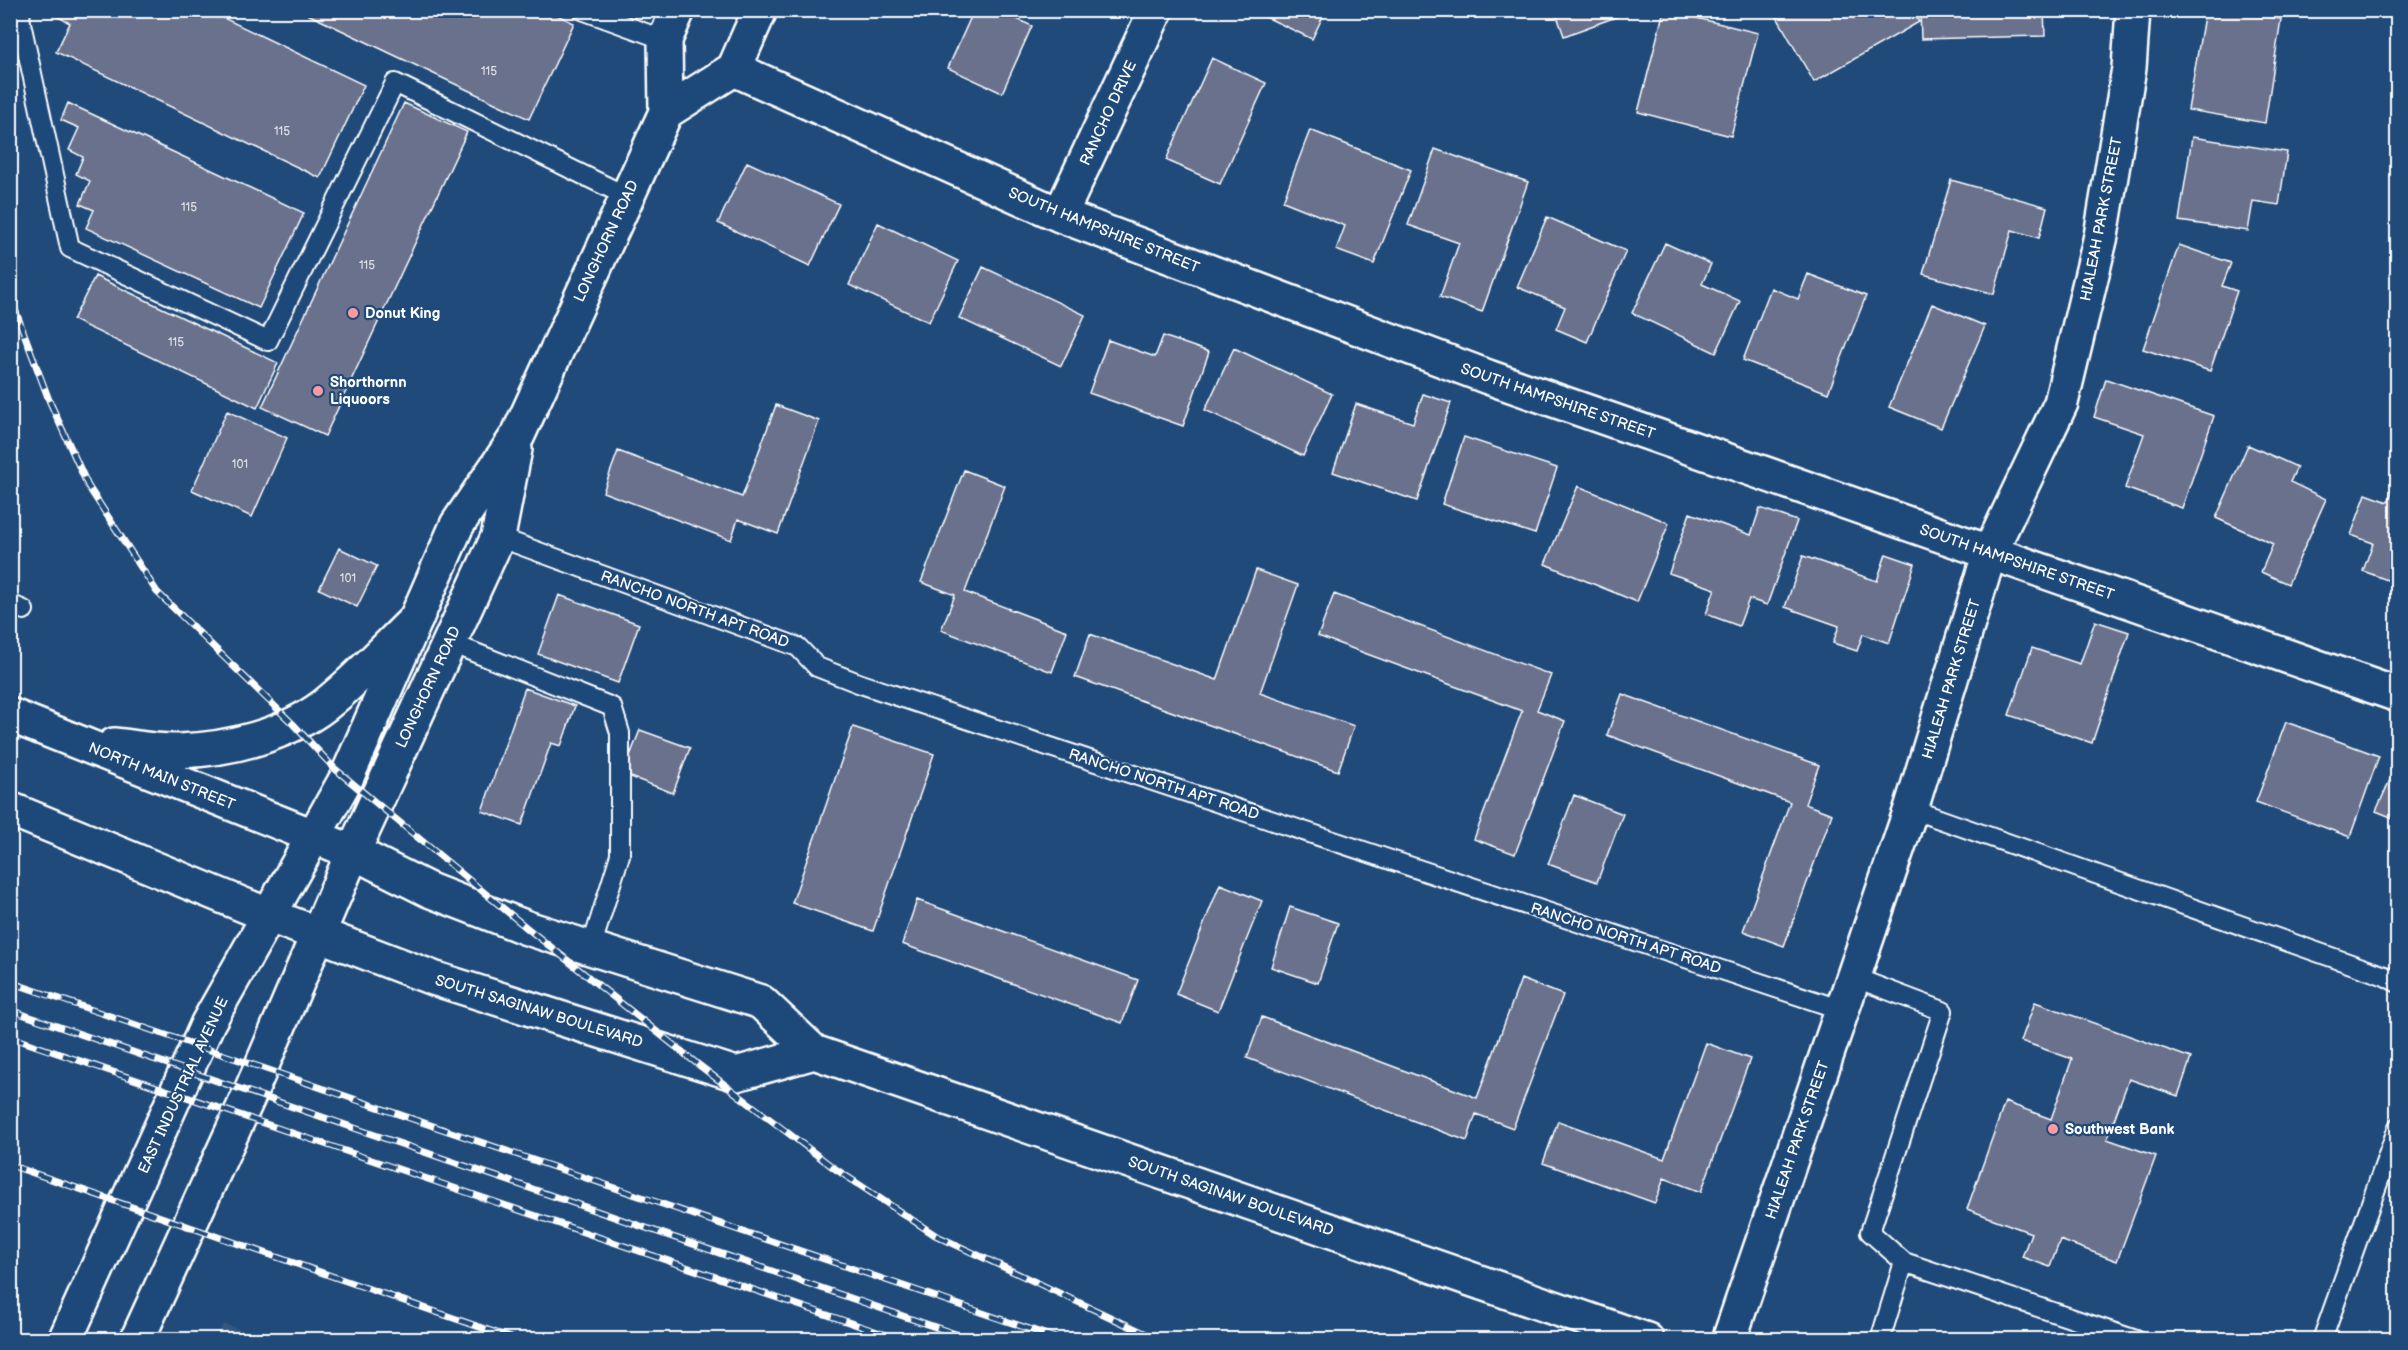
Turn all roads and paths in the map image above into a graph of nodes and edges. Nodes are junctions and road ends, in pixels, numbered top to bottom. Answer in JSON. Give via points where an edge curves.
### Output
{"nodes":[{"id":1,"x":20,"y":10,"type":"edge"},
{"id":2,"x":582,"y":10,"type":"edge"},
{"id":3,"x":678,"y":10,"type":"edge"},
{"id":4,"x":760,"y":10,"type":"edge"},
{"id":5,"x":1156,"y":10,"type":"edge"},
{"id":6,"x":2133,"y":10,"type":"edge"},
{"id":7,"x":665,"y":40,"type":"junction"},
{"id":8,"x":734,"y":69,"type":"junction"},
{"id":9,"x":666,"y":112,"type":"junction"},
{"id":10,"x":626,"y":196,"type":"junction"},
{"id":11,"x":1060,"y":215,"type":"junction"},
{"id":12,"x":518,"y":435,"type":"junction"},
{"id":13,"x":498,"y":537,"type":"junction"},
{"id":14,"x":1990,"y":552,"type":"junction"},
{"id":15,"x":416,"y":619,"type":"junction"},
{"id":16,"x":448,"y":642,"type":"junction"},
{"id":17,"x":2397,"y":695,"type":"edge"},
{"id":18,"x":10,"y":715,"type":"edge"},
{"id":19,"x":75,"y":742,"type":"junction"},
{"id":20,"x":1911,"y":808,"type":"junction"},
{"id":21,"x":10,"y":809,"type":"edge"},
{"id":22,"x":313,"y":836,"type":"junction"},
{"id":23,"x":353,"y":852,"type":"junction"},
{"id":24,"x":268,"y":915,"type":"junction"},
{"id":25,"x":320,"y":934,"type":"junction"},
{"id":26,"x":591,"y":948,"type":"junction"},
{"id":27,"x":1853,"y":977,"type":"junction"},
{"id":28,"x":2397,"y":983,"type":"edge"},
{"id":29,"x":1842,"y":1010,"type":"junction"},
{"id":30,"x":814,"y":1052,"type":"junction"},
{"id":31,"x":2397,"y":1127,"type":"edge"},
{"id":32,"x":1904,"y":1262,"type":"junction"},
{"id":33,"x":65,"y":1340,"type":"edge"},
{"id":34,"x":137,"y":1340,"type":"edge"},
{"id":35,"x":1647,"y":1340,"type":"edge"},
{"id":36,"x":1729,"y":1340,"type":"edge"},
{"id":37,"x":1880,"y":1340,"type":"edge"},
{"id":38,"x":2136,"y":1340,"type":"edge"},
{"id":39,"x":2322,"y":1340,"type":"edge"}],
"edges":[{"from":1,"to":10,"type":"lane","via":[[70,248],[268,341],[395,83]]},
{"from":2,"to":7,"type":"lane"},
{"from":3,"to":7,"type":"main road","name":"LONGHORN ROAD"},
{"from":4,"to":8,"type":"main road"},
{"from":5,"to":11,"type":"main road","name":"RANCHO DRIVE"},
{"from":6,"to":14,"type":"main road","name":"HIALEAH PARK STREET","via":[[2129,68],[2101,236],[2061,404]]},
{"from":7,"to":9,"type":"main road","name":"LONGHORN ROAD"},
{"from":8,"to":9,"type":"main road"},
{"from":8,"to":11,"type":"main road","name":"SOUTH HAMPSHIRE STREET"},
{"from":9,"to":10,"type":"main road","name":"LONGHORN ROAD"},
{"from":10,"to":12,"type":"main road","name":"LONGHORN ROAD"},
{"from":11,"to":14,"type":"main road","name":"SOUTH HAMPSHIRE STREET","via":[[1488,377]]},
{"from":12,"to":13,"type":"main road","name":"LONGHORN ROAD"},
{"from":12,"to":15,"type":"main road","name":"LONGHORN ROAD","via":[[456,525]]},
{"from":13,"to":16,"type":"main road","name":"LONGHORN ROAD"},
{"from":13,"to":29,"type":"lane","name":"RANCHO NORTH APT ROAD","via":[[798,647],[817,667],[861,684]]},
{"from":14,"to":17,"type":"main road","name":"SOUTH HAMPSHIRE STREET"},
{"from":14,"to":20,"type":"main road","name":"HIALEAH PARK STREET"},
{"from":15,"to":19,"type":"main road","via":[[324,706],[259,737],[218,749],[176,752]]},
{"from":15,"to":22,"type":"main road","name":"LONGHORN ROAD","via":[[346,779]]},
{"from":16,"to":23,"type":"main road","name":"LONGHORN ROAD"},
{"from":16,"to":26,"type":"lane","via":[[612,707],[620,733],[620,855]]},
{"from":18,"to":19,"type":"main road","name":"NORTH MAIN STREET"},
{"from":19,"to":22,"type":"main road","name":"NORTH MAIN STREET"},
{"from":20,"to":27,"type":"main road","name":"HIALEAH PARK STREET"},
{"from":20,"to":28,"type":"lane"},
{"from":21,"to":24,"type":"main road"},
{"from":22,"to":23,"type":"main road","name":"SOUTH SAGINAW BOULEVARD"},
{"from":22,"to":24,"type":"main road","name":"EAST INDUSTRIAL AVENUE"},
{"from":23,"to":25,"type":"main road","name":"LONGHORN ROAD"},
{"from":23,"to":26,"type":"main road","name":"SOUTH SAGINAW BOULEVARD","via":[[429,890]]},
{"from":24,"to":25,"type":"main road","name":"SOUTH SAGINAW BOULEVARD"},
{"from":24,"to":33,"type":"main road","name":"EAST INDUSTRIAL AVENUE","via":[[208,1023]]},
{"from":25,"to":30,"type":"main road","name":"SOUTH SAGINAW BOULEVARD","via":[[433,978],[736,1074]]},
{"from":25,"to":34,"type":"main road"},
{"from":26,"to":30,"type":"main road","name":"SOUTH SAGINAW BOULEVARD","via":[[761,1002]]},
{"from":27,"to":29,"type":"main road","name":"HIALEAH PARK STREET"},
{"from":27,"to":32,"type":"lane","via":[[1943,1011],[1870,1232]]},
{"from":29,"to":36,"type":"main road","name":"HIALEAH PARK STREET"},
{"from":30,"to":35,"type":"main road","name":"SOUTH SAGINAW BOULEVARD"},
{"from":31,"to":39,"type":"lane"},
{"from":32,"to":37,"type":"lane"},
{"from":32,"to":38,"type":"lane"}]}
